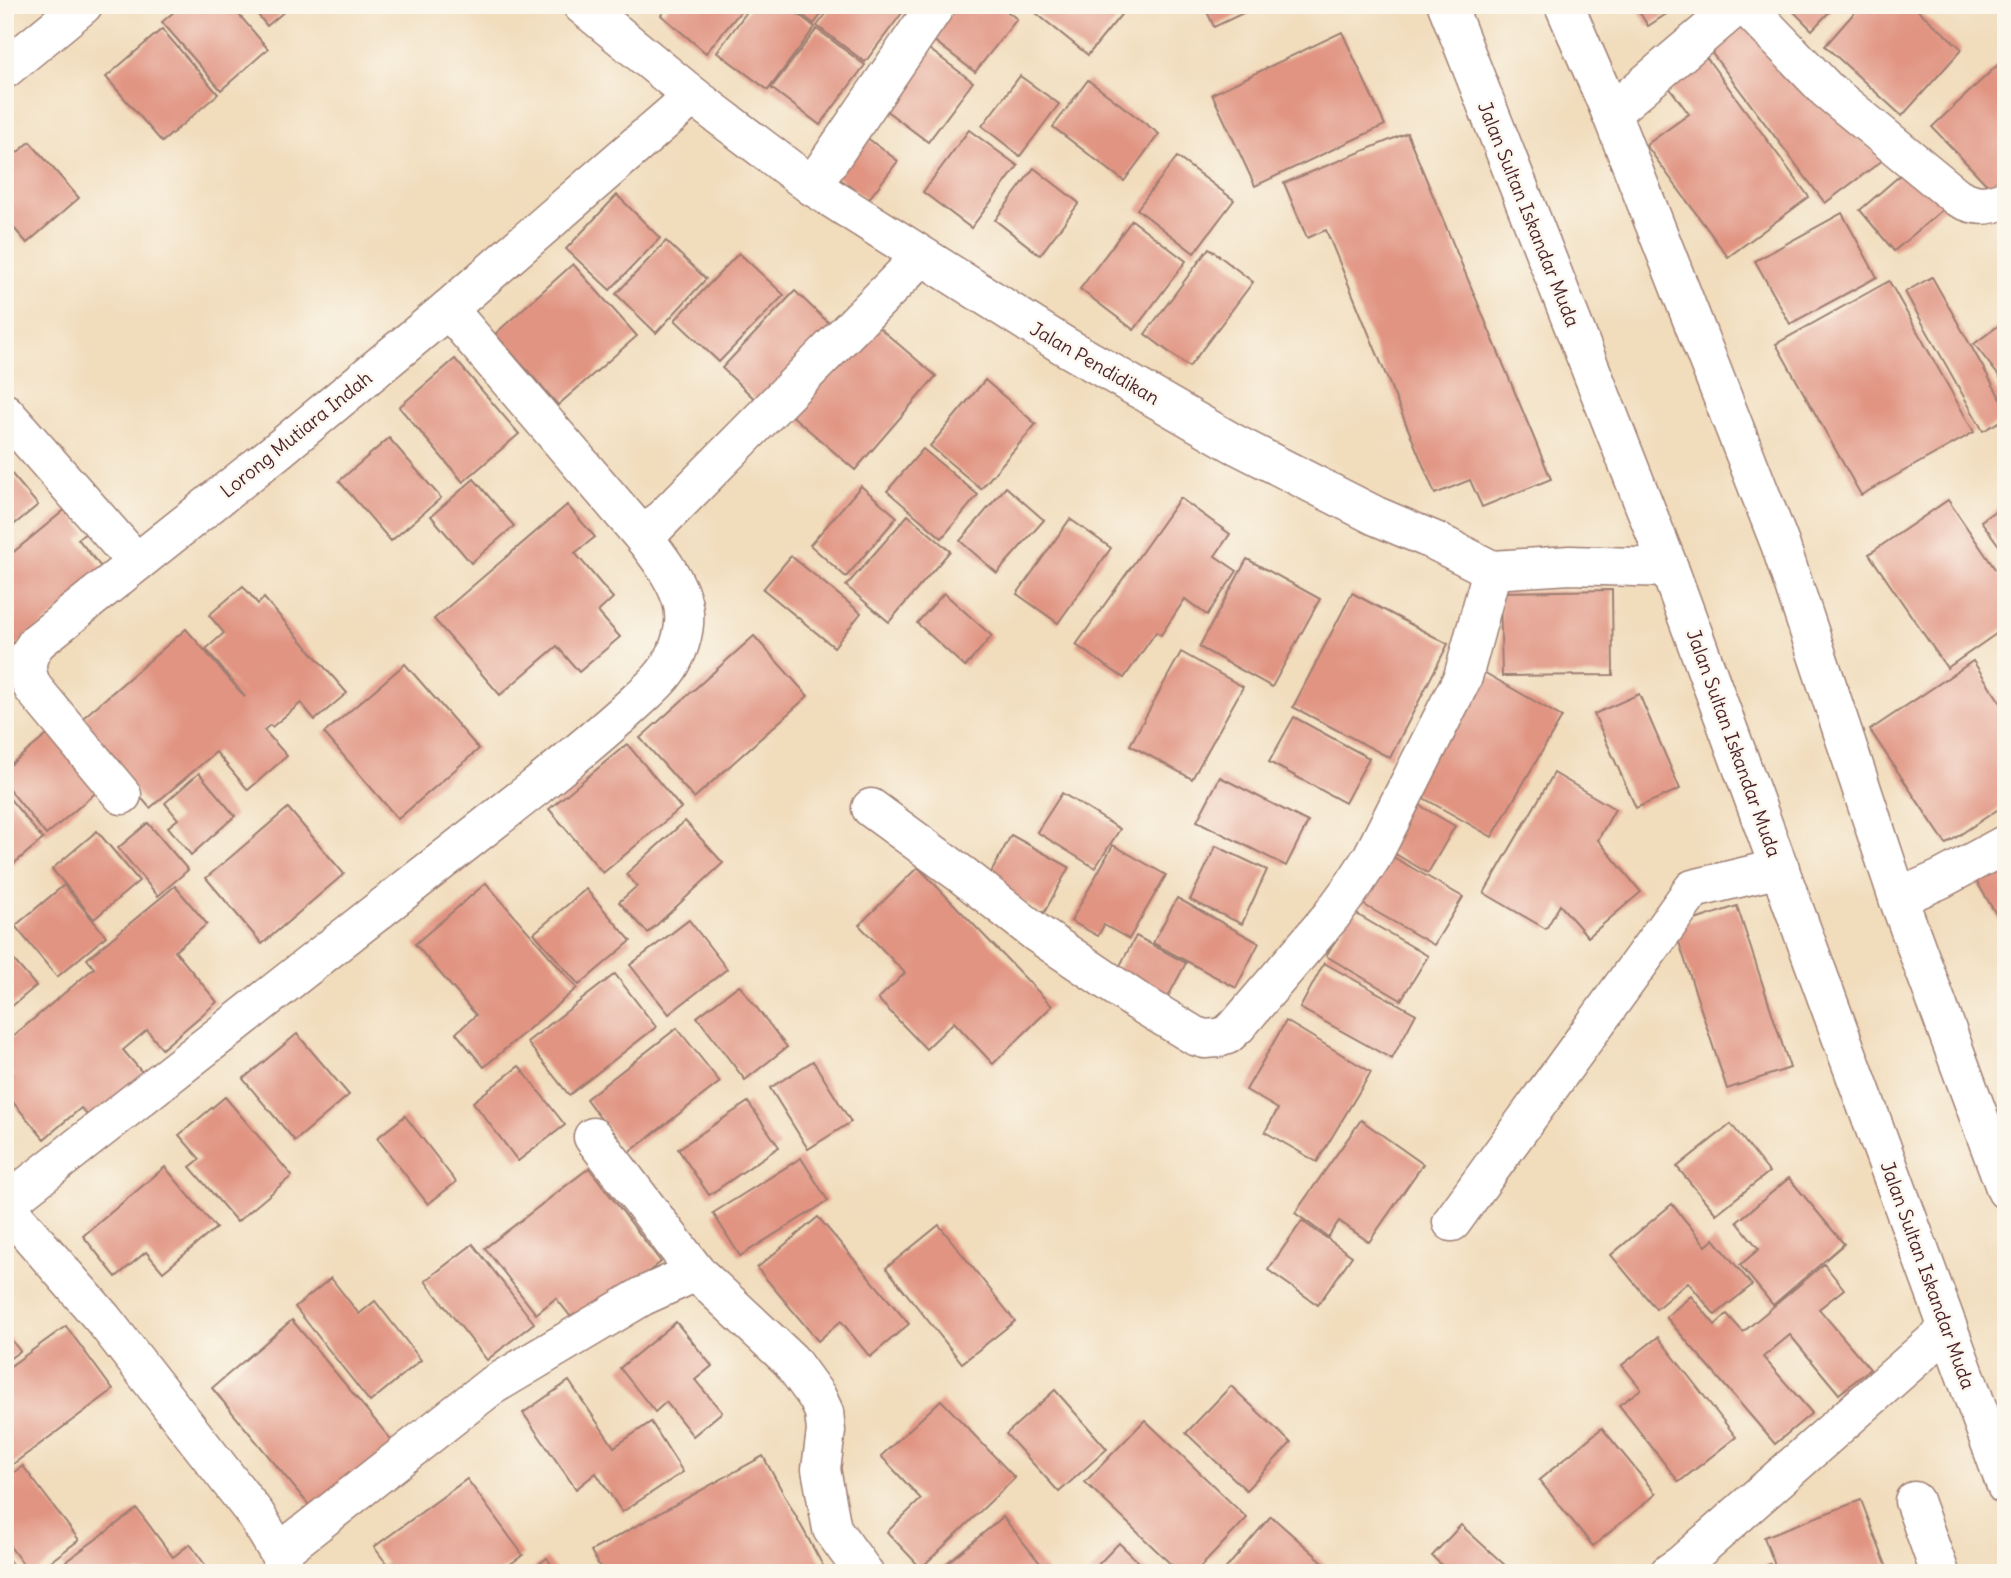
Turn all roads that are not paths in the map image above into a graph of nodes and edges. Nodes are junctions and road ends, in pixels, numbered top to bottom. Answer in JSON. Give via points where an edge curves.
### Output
{"nodes":[{"id":1,"x":83,"y":5,"type":"edge"},
{"id":2,"x":582,"y":5,"type":"edge"},
{"id":3,"x":936,"y":5,"type":"edge"},
{"id":4,"x":1447,"y":5,"type":"edge"},
{"id":5,"x":1564,"y":5,"type":"edge"},
{"id":6,"x":1738,"y":5,"type":"edge"},
{"id":7,"x":1745,"y":5,"type":"edge"},
{"id":8,"x":5,"y":69,"type":"edge"},
{"id":9,"x":693,"y":96,"type":"junction"},
{"id":10,"x":1611,"y":113,"type":"junction"},
{"id":11,"x":812,"y":186,"type":"junction"},
{"id":12,"x":2006,"y":199,"type":"edge"},
{"id":13,"x":921,"y":257,"type":"junction"},
{"id":14,"x":448,"y":309,"type":"junction"},
{"id":15,"x":5,"y":413,"type":"edge"},
{"id":16,"x":645,"y":538,"type":"junction"},
{"id":17,"x":136,"y":562,"type":"junction"},
{"id":18,"x":1669,"y":568,"type":"junction"},
{"id":19,"x":1492,"y":570,"type":"junction"},
{"id":20,"x":122,"y":795,"type":"dead end"},
{"id":21,"x":871,"y":808,"type":"dead end"},
{"id":22,"x":2006,"y":844,"type":"edge"},
{"id":23,"x":1780,"y":868,"type":"junction"},
{"id":24,"x":1898,"y":898,"type":"junction"},
{"id":25,"x":593,"y":1137,"type":"dead end"},
{"id":26,"x":2006,"y":1190,"type":"edge"},
{"id":27,"x":5,"y":1205,"type":"edge"},
{"id":28,"x":1452,"y":1222,"type":"dead end"},
{"id":29,"x":696,"y":1272,"type":"junction"},
{"id":30,"x":1947,"y":1329,"type":"junction"},
{"id":31,"x":2006,"y":1486,"type":"edge"},
{"id":32,"x":1914,"y":1501,"type":"dead end"},
{"id":33,"x":282,"y":1563,"type":"edge"},
{"id":34,"x":864,"y":1573,"type":"edge"},
{"id":35,"x":1669,"y":1573,"type":"edge"},
{"id":36,"x":1940,"y":1573,"type":"edge"}],
"edges":[{"from":1,"to":8,"type":"main road"},
{"from":2,"to":9,"type":"main road","name":"Jalan Pendidikan"},
{"from":3,"to":11,"type":"main road"},
{"from":4,"to":18,"type":"main road","name":"Jalan Sultan Iskandar Muda"},
{"from":5,"to":10,"type":"main road"},
{"from":6,"to":10,"type":"main road"},
{"from":7,"to":12,"type":"main road","via":[[1827,90],[1957,197],[1981,206]]},
{"from":9,"to":11,"type":"main road","name":"Jalan Pendidikan"},
{"from":9,"to":14,"type":"main road","name":"Lorong Mutiara Indah"},
{"from":10,"to":24,"type":"main road","via":[[1780,544]]},
{"from":11,"to":13,"type":"main road","name":"Jalan Pendidikan"},
{"from":13,"to":16,"type":"main road"},
{"from":13,"to":19,"type":"main road","name":"Jalan Pendidikan","via":[[1233,443]]},
{"from":14,"to":16,"type":"main road"},
{"from":14,"to":17,"type":"main road","name":"Lorong Mutiara Indah"},
{"from":15,"to":17,"type":"main road"},
{"from":16,"to":27,"type":"main road","via":[[667,568],[684,615],[681,642],[661,677],[536,788]]},
{"from":17,"to":20,"type":"main road","name":"Lorong Mutiara Indah","via":[[37,642],[25,664],[46,706]]},
{"from":18,"to":19,"type":"main road","via":[[1570,565]]},
{"from":18,"to":23,"type":"main road","name":"Jalan Sultan Iskandar Muda"},
{"from":19,"to":21,"type":"main road","via":[[1462,677],[1371,857],[1331,916],[1227,1035],[1195,1036],[1137,1001],[1038,934]]},
{"from":22,"to":24,"type":"main road"},
{"from":23,"to":28,"type":"main road","via":[[1693,889]]},
{"from":23,"to":30,"type":"main road","name":"Jalan Sultan Iskandar Muda"},
{"from":24,"to":26,"type":"main road"},
{"from":25,"to":29,"type":"main road"},
{"from":27,"to":33,"type":"main road","via":[[103,1319],[256,1515]]},
{"from":29,"to":33,"type":"main road","via":[[643,1296],[490,1387]]},
{"from":29,"to":34,"type":"main road","via":[[790,1360],[817,1397],[824,1412],[821,1469],[832,1529]]},
{"from":30,"to":31,"type":"main road","name":"Jalan Sultan Iskandar Muda"},
{"from":30,"to":35,"type":"main road"},
{"from":32,"to":36,"type":"main road"}]}
